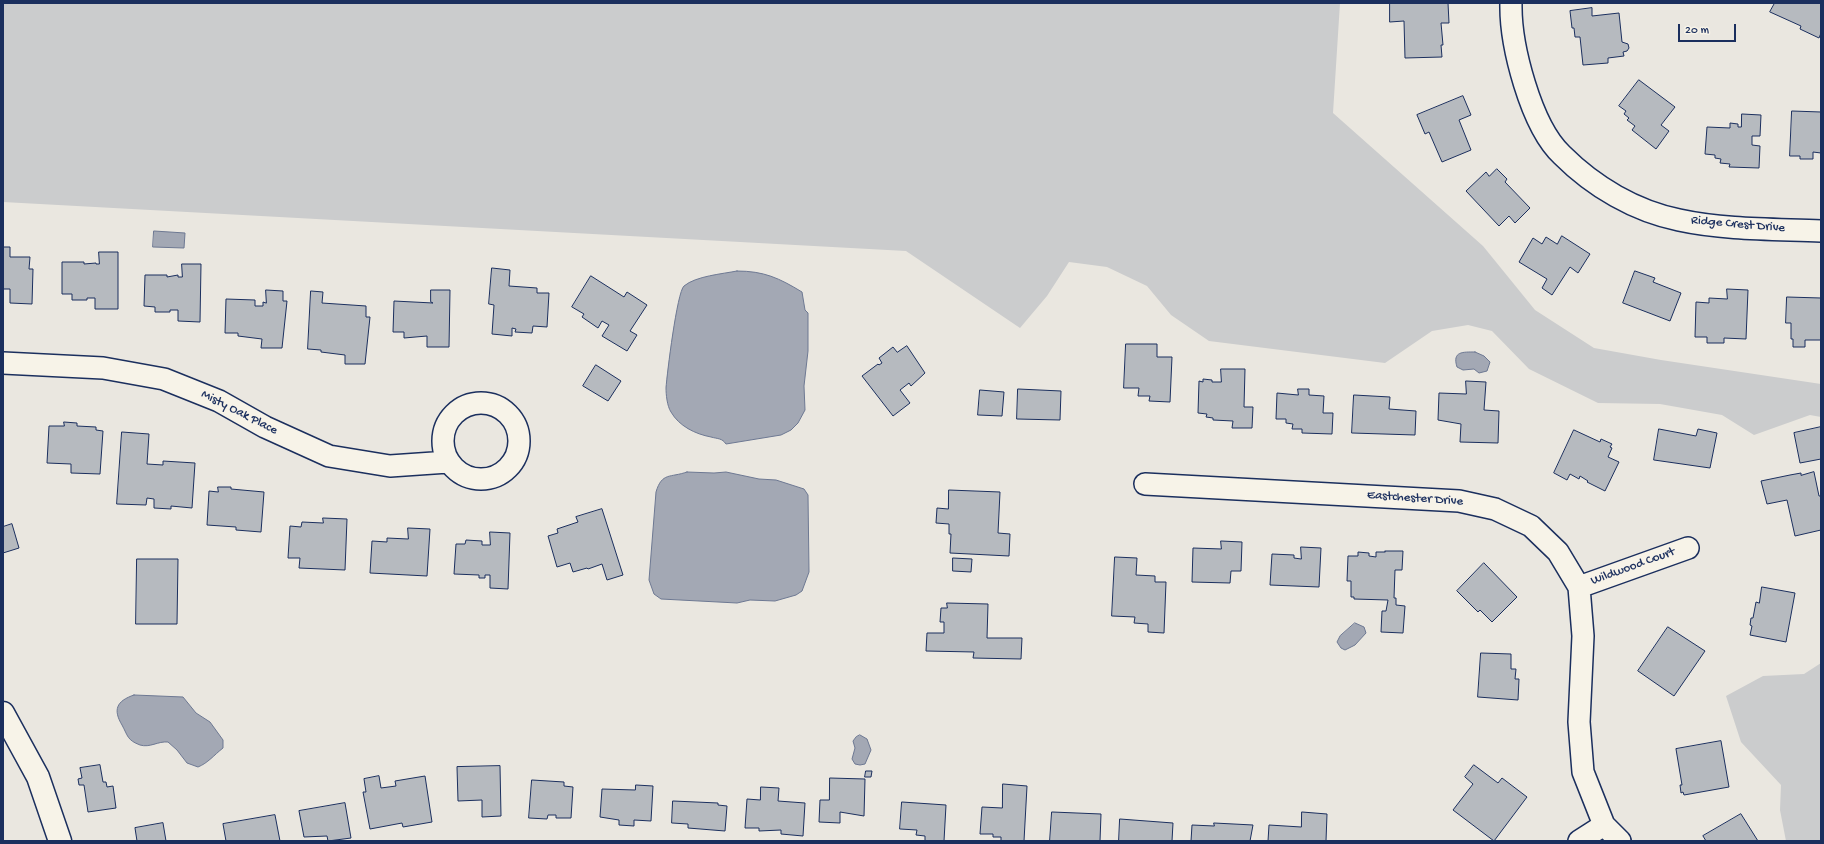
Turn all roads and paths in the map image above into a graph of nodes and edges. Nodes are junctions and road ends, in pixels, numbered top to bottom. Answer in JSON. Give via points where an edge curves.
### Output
{"nodes":[{"id":1,"x":1511,"y":3,"type":"edge"},
{"id":2,"x":1821,"y":232,"type":"edge"},
{"id":3,"x":3,"y":362,"type":"edge"},
{"id":4,"x":448,"y":462,"type":"dead end"},
{"id":5,"x":1145,"y":484,"type":"dead end"},
{"id":6,"x":1688,"y":548,"type":"dead end"},
{"id":7,"x":1579,"y":587,"type":"junction"},
{"id":8,"x":3,"y":713,"type":"edge"},
{"id":9,"x":1604,"y":825,"type":"junction"},
{"id":10,"x":60,"y":841,"type":"edge"},
{"id":11,"x":1579,"y":841,"type":"edge"},
{"id":12,"x":1620,"y":841,"type":"edge"}],
"edges":[{"from":1,"to":2,"type":"street","name":"Ridge Crest Drive","via":[[1516,50],[1539,123],[1561,155],[1591,180],[1633,206],[1679,220],[1720,226]]},
{"from":3,"to":4,"type":"street","name":"Misty Oak Place","via":[[103,368],[164,379],[219,401],[265,428],[329,456],[390,466]]},
{"from":5,"to":7,"type":"street","name":"Eastchester Drive","via":[[1459,501],[1495,509],[1531,526],[1558,552]]},
{"from":6,"to":7,"type":"street","name":"Wildwood Court"},
{"from":7,"to":9,"type":"street","name":"Eastchester Drive","via":[[1583,636],[1579,722],[1583,772]]},
{"from":8,"to":10,"type":"main road","via":[[38,777]]},
{"from":9,"to":11,"type":"street"},
{"from":9,"to":12,"type":"street","name":"Eastchester Drive"}]}
